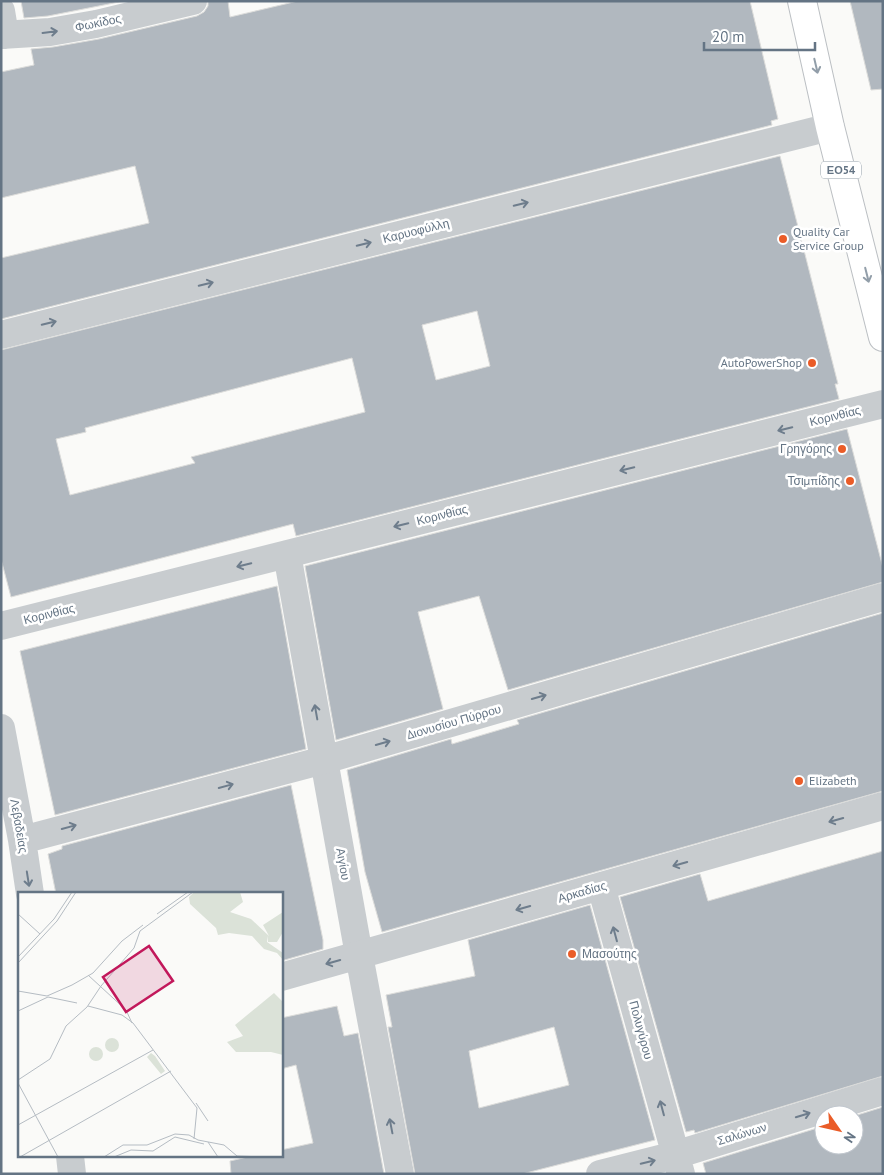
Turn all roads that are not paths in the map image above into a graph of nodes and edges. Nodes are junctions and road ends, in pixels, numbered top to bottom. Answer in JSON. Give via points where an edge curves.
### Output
{"nodes":[{"id":1,"x":193,"y":1,"type":"edge"},
{"id":2,"x":802,"y":1,"type":"edge"},
{"id":3,"x":2,"y":27,"type":"edge"},
{"id":4,"x":830,"y":127,"type":"junction"},
{"id":5,"x":1,"y":335,"type":"edge"},
{"id":6,"x":883,"y":337,"type":"edge"},
{"id":7,"x":883,"y":404,"type":"edge"},
{"id":8,"x":287,"y":554,"type":"junction"},
{"id":9,"x":883,"y":597,"type":"edge"},
{"id":10,"x":1,"y":626,"type":"edge"},
{"id":11,"x":1,"y":728,"type":"edge"},
{"id":12,"x":324,"y":760,"type":"junction"},
{"id":13,"x":883,"y":806,"type":"edge"},
{"id":14,"x":22,"y":840,"type":"junction"},
{"id":15,"x":601,"y":886,"type":"junction"},
{"id":16,"x":30,"y":892,"type":"edge"},
{"id":17,"x":359,"y":955,"type":"junction"},
{"id":18,"x":282,"y":977,"type":"edge"},
{"id":19,"x":883,"y":1091,"type":"edge"},
{"id":20,"x":70,"y":1158,"type":"edge"},
{"id":21,"x":678,"y":1164,"type":"edge"},
{"id":22,"x":72,"y":1174,"type":"edge"},
{"id":23,"x":400,"y":1174,"type":"edge"},
{"id":24,"x":600,"y":1174,"type":"edge"}],
"edges":[{"from":3,"to":1,"type":"street","name":"Φωκίδος","one_way":true,"via":[[50,32]]},
{"from":2,"to":4,"type":"main road","number":"ΕΟ54","one_way":true},
{"from":5,"to":4,"type":"street","name":"Καρυοφύλλη","one_way":true},
{"from":4,"to":6,"type":"main road","number":"ΕΟ54","one_way":true},
{"from":7,"to":8,"type":"street","name":"Κορινθίας","one_way":true},
{"from":8,"to":10,"type":"street","name":"Κορινθίας","one_way":true},
{"from":12,"to":8,"type":"street","name":"Αιγίου","one_way":true},
{"from":12,"to":9,"type":"street","name":"Διονυσίου Πύρρου","one_way":true},
{"from":11,"to":14,"type":"street","name":"Λεβαδείας"},
{"from":14,"to":12,"type":"street","name":"Διονυσίου Πύρρου","one_way":true},
{"from":12,"to":17,"type":"street","name":"Αιγίου"},
{"from":13,"to":15,"type":"street","name":"Αρκαδίας","one_way":true},
{"from":14,"to":16,"type":"street","name":"Λεβαδείας","one_way":true},
{"from":15,"to":17,"type":"street","name":"Αρκαδίας","one_way":true},
{"from":21,"to":15,"type":"street","name":"Πολυγύρου","one_way":true},
{"from":17,"to":18,"type":"street","name":"Αρκαδίας","one_way":true},
{"from":23,"to":17,"type":"street","name":"Αιγίου","one_way":true},
{"from":21,"to":19,"type":"street","name":"Σαλώνων","one_way":true},
{"from":20,"to":22,"type":"street"},
{"from":24,"to":21,"type":"street","name":"Σαλώνων","one_way":true}]}
